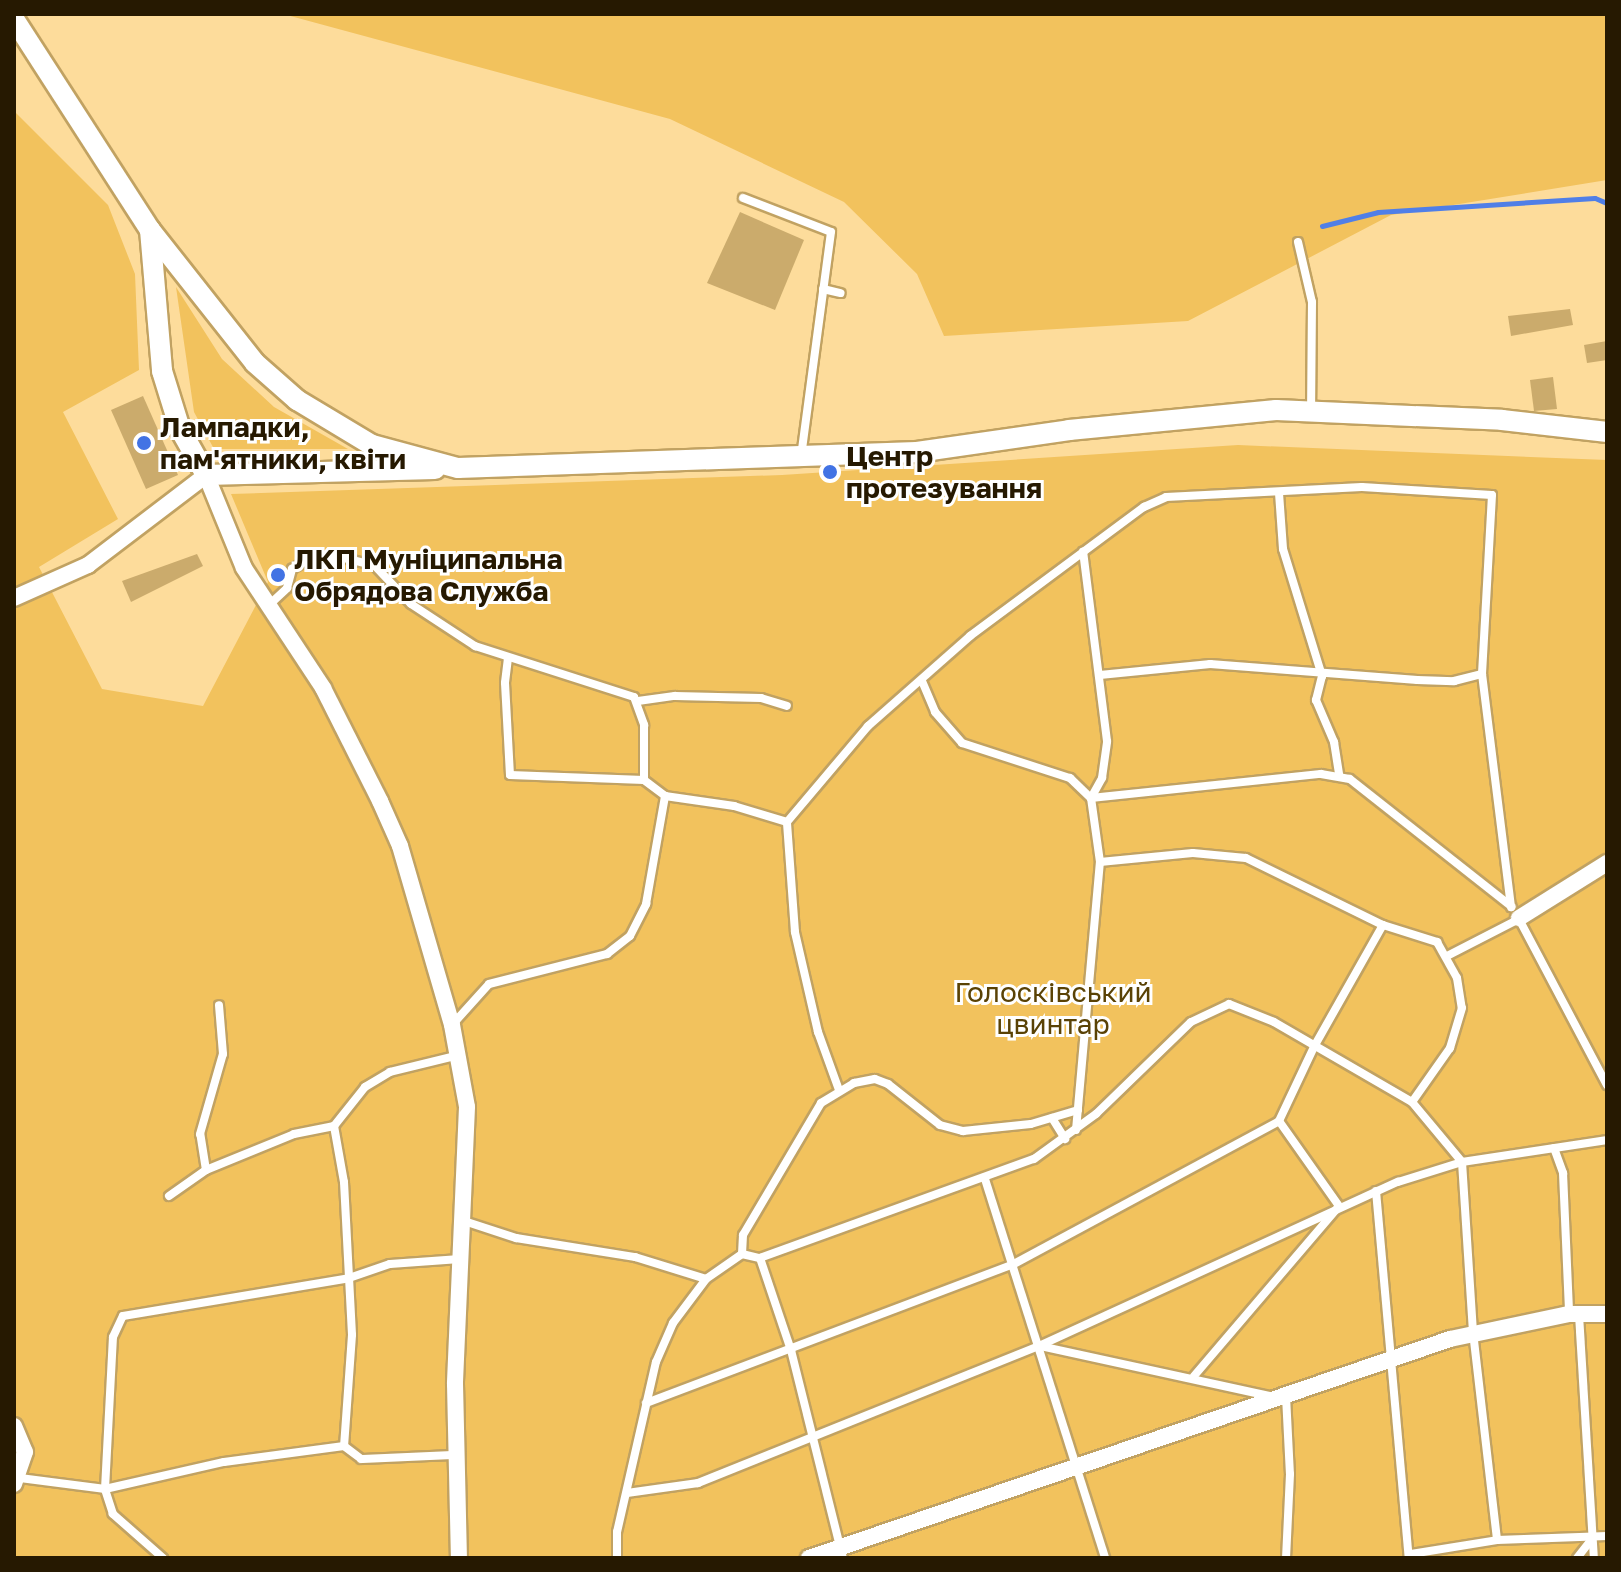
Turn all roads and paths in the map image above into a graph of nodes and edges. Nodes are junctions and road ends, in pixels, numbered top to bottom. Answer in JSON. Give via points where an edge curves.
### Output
{"nodes":[{"id":1,"x":14,"y":19,"type":"edge"},
{"id":2,"x":743,"y":198,"type":"dead end"},
{"id":3,"x":150,"y":230,"type":"junction"},
{"id":4,"x":1298,"y":242,"type":"dead end"},
{"id":5,"x":823,"y":289,"type":"junction"},
{"id":6,"x":841,"y":293,"type":"dead end"},
{"id":7,"x":1311,"y":409,"type":"junction"},
{"id":8,"x":1607,"y":432,"type":"edge"},
{"id":9,"x":801,"y":457,"type":"junction"},
{"id":10,"x":458,"y":468,"type":"junction"},
{"id":11,"x":206,"y":475,"type":"junction"},
{"id":12,"x":1279,"y":493,"type":"junction"},
{"id":13,"x":1083,"y":552,"type":"junction"},
{"id":14,"x":14,"y":598,"type":"edge"},
{"id":15,"x":268,"y":606,"type":"junction"},
{"id":16,"x":508,"y":658,"type":"junction"},
{"id":17,"x":1482,"y":674,"type":"junction"},
{"id":18,"x":1100,"y":675,"type":"junction"},
{"id":19,"x":1322,"y":676,"type":"junction"},
{"id":20,"x":922,"y":681,"type":"junction"},
{"id":21,"x":638,"y":701,"type":"junction"},
{"id":22,"x":787,"y":706,"type":"dead end"},
{"id":23,"x":1339,"y":775,"type":"junction"},
{"id":24,"x":644,"y":780,"type":"junction"},
{"id":25,"x":665,"y":796,"type":"junction"},
{"id":26,"x":1091,"y":798,"type":"junction"},
{"id":27,"x":787,"y":822,"type":"junction"},
{"id":28,"x":1100,"y":862,"type":"junction"},
{"id":29,"x":1607,"y":863,"type":"edge"},
{"id":30,"x":1515,"y":913,"type":"junction"},
{"id":31,"x":1383,"y":925,"type":"junction"},
{"id":32,"x":1447,"y":956,"type":"junction"},
{"id":33,"x":219,"y":1005,"type":"dead end"},
{"id":34,"x":452,"y":1025,"type":"junction"},
{"id":35,"x":1315,"y":1045,"type":"junction"},
{"id":36,"x":459,"y":1055,"type":"junction"},
{"id":37,"x":1607,"y":1085,"type":"edge"},
{"id":38,"x":839,"y":1090,"type":"junction"},
{"id":39,"x":1412,"y":1102,"type":"junction"},
{"id":40,"x":1078,"y":1110,"type":"junction"},
{"id":41,"x":1052,"y":1118,"type":"junction"},
{"id":42,"x":1279,"y":1121,"type":"junction"},
{"id":43,"x":334,"y":1126,"type":"junction"},
{"id":44,"x":1076,"y":1130,"type":"junction"},
{"id":45,"x":1065,"y":1139,"type":"junction"},
{"id":46,"x":1607,"y":1140,"type":"edge"},
{"id":47,"x":1554,"y":1148,"type":"junction"},
{"id":48,"x":1462,"y":1162,"type":"junction"},
{"id":49,"x":206,"y":1170,"type":"junction"},
{"id":50,"x":985,"y":1179,"type":"junction"},
{"id":51,"x":1376,"y":1191,"type":"junction"},
{"id":52,"x":169,"y":1196,"type":"dead end"},
{"id":53,"x":1339,"y":1206,"type":"junction"},
{"id":54,"x":464,"y":1221,"type":"junction"},
{"id":55,"x":742,"y":1254,"type":"junction"},
{"id":56,"x":760,"y":1258,"type":"junction"},
{"id":57,"x":461,"y":1259,"type":"junction"},
{"id":58,"x":1012,"y":1265,"type":"junction"},
{"id":59,"x":349,"y":1278,"type":"junction"},
{"id":60,"x":706,"y":1279,"type":"junction"},
{"id":61,"x":1574,"y":1314,"type":"junction"},
{"id":62,"x":1607,"y":1314,"type":"edge"},
{"id":63,"x":1473,"y":1332,"type":"junction"},
{"id":64,"x":1039,"y":1346,"type":"junction"},
{"id":65,"x":791,"y":1350,"type":"junction"},
{"id":66,"x":1388,"y":1361,"type":"junction"},
{"id":67,"x":1194,"y":1376,"type":"junction"},
{"id":68,"x":1282,"y":1397,"type":"junction"},
{"id":69,"x":646,"y":1403,"type":"junction"},
{"id":70,"x":14,"y":1426,"type":"edge"},
{"id":71,"x":813,"y":1436,"type":"junction"},
{"id":72,"x":344,"y":1446,"type":"junction"},
{"id":73,"x":454,"y":1455,"type":"junction"},
{"id":74,"x":1076,"y":1466,"type":"junction"},
{"id":75,"x":17,"y":1481,"type":"edge"},
{"id":76,"x":105,"y":1489,"type":"junction"},
{"id":77,"x":627,"y":1493,"type":"junction"},
{"id":78,"x":1607,"y":1536,"type":"edge"},
{"id":79,"x":1592,"y":1539,"type":"junction"},
{"id":80,"x":1497,"y":1540,"type":"junction"},
{"id":81,"x":842,"y":1553,"type":"edge"},
{"id":82,"x":1410,"y":1556,"type":"edge"},
{"id":83,"x":163,"y":1558,"type":"edge"},
{"id":84,"x":459,"y":1558,"type":"edge"},
{"id":85,"x":617,"y":1558,"type":"edge"},
{"id":86,"x":809,"y":1558,"type":"edge"},
{"id":87,"x":1105,"y":1558,"type":"edge"},
{"id":88,"x":1286,"y":1558,"type":"edge"},
{"id":89,"x":1577,"y":1558,"type":"edge"},
{"id":90,"x":1594,"y":1558,"type":"edge"}],
"edges":[{"from":1,"to":3,"type":"street"},
{"from":2,"to":5,"type":"lane","via":[[831,232]]},
{"from":3,"to":10,"type":"street","via":[[255,363],[297,400],[372,445]]},
{"from":3,"to":11,"type":"street","via":[[162,371],[180,429]]},
{"from":4,"to":7,"type":"lane","via":[[1312,302]]},
{"from":5,"to":6,"type":"lane"},
{"from":5,"to":9,"type":"lane"},
{"from":7,"to":8,"type":"street"},
{"from":7,"to":9,"type":"street","via":[[1069,430],[917,452]]},
{"from":9,"to":10,"type":"street"},
{"from":10,"to":11,"type":"street"},
{"from":11,"to":14,"type":"street","via":[[88,565]]},
{"from":11,"to":15,"type":"street","via":[[244,568]]},
{"from":12,"to":13,"type":"lane","via":[[1166,497]]},
{"from":12,"to":17,"type":"lane","via":[[1420,487],[1492,495]]},
{"from":12,"to":19,"type":"lane","via":[[1283,549]]},
{"from":13,"to":18,"type":"lane"},
{"from":13,"to":20,"type":"lane","via":[[970,636]]},
{"from":15,"to":16,"type":"lane","via":[[287,588],[295,565],[320,558],[361,560],[375,566],[411,604],[469,642]]},
{"from":15,"to":34,"type":"street","via":[[323,688],[400,846]]},
{"from":16,"to":21,"type":"lane"},
{"from":16,"to":24,"type":"lane","via":[[510,775]]},
{"from":17,"to":19,"type":"lane","via":[[1444,681]]},
{"from":17,"to":30,"type":"lane"},
{"from":18,"to":19,"type":"lane","via":[[1210,664]]},
{"from":18,"to":26,"type":"lane","via":[[1106,759]]},
{"from":19,"to":23,"type":"lane","via":[[1316,700],[1334,742]]},
{"from":20,"to":26,"type":"lane","via":[[935,712],[962,743],[1063,774]]},
{"from":20,"to":27,"type":"lane","via":[[868,726]]},
{"from":21,"to":22,"type":"lane","via":[[675,696],[761,698]]},
{"from":21,"to":24,"type":"lane","via":[[644,725]]},
{"from":23,"to":26,"type":"lane"},
{"from":23,"to":30,"type":"lane","via":[[1379,797],[1413,832]]},
{"from":24,"to":25,"type":"lane"},
{"from":25,"to":27,"type":"lane","via":[[734,806]]},
{"from":25,"to":34,"type":"lane","via":[[643,912],[622,945],[607,954],[498,980],[474,995]]},
{"from":26,"to":28,"type":"lane"},
{"from":27,"to":38,"type":"lane","via":[[795,932],[818,1032]]},
{"from":28,"to":31,"type":"lane","via":[[1193,853],[1246,858]]},
{"from":28,"to":40,"type":"lane"},
{"from":29,"to":30,"type":"street"},
{"from":30,"to":32,"type":"lane"},
{"from":30,"to":37,"type":"lane"},
{"from":31,"to":32,"type":"lane","via":[[1423,934]]},
{"from":31,"to":35,"type":"lane"},
{"from":32,"to":39,"type":"lane","via":[[1461,992],[1459,1027]]},
{"from":33,"to":49,"type":"lane","via":[[223,1054],[200,1134]]},
{"from":34,"to":36,"type":"street"},
{"from":35,"to":39,"type":"lane"},
{"from":35,"to":42,"type":"lane"},
{"from":35,"to":44,"type":"lane","via":[[1249,1009],[1220,1006],[1191,1022]]},
{"from":36,"to":43,"type":"lane","via":[[407,1065],[377,1079]]},
{"from":36,"to":54,"type":"street","via":[[469,1144]]},
{"from":38,"to":41,"type":"lane","via":[[875,1079],[902,1092],[940,1125],[963,1131]]},
{"from":38,"to":55,"type":"lane","via":[[821,1103],[757,1209],[743,1235]]},
{"from":39,"to":48,"type":"lane"},
{"from":40,"to":41,"type":"lane"},
{"from":40,"to":44,"type":"lane"},
{"from":41,"to":45,"type":"lane"},
{"from":42,"to":53,"type":"lane"},
{"from":42,"to":58,"type":"lane"},
{"from":43,"to":49,"type":"lane","via":[[294,1134]]},
{"from":43,"to":59,"type":"lane","via":[[340,1141]]},
{"from":44,"to":45,"type":"lane"},
{"from":45,"to":50,"type":"lane","via":[[1034,1159]]},
{"from":46,"to":47,"type":"lane"},
{"from":47,"to":48,"type":"lane"},
{"from":47,"to":61,"type":"lane","via":[[1563,1173]]},
{"from":48,"to":51,"type":"lane"},
{"from":48,"to":63,"type":"lane"},
{"from":49,"to":52,"type":"lane"},
{"from":50,"to":56,"type":"lane"},
{"from":50,"to":58,"type":"lane"},
{"from":51,"to":53,"type":"lane"},
{"from":51,"to":66,"type":"lane"},
{"from":53,"to":64,"type":"lane","via":[[1183,1284]]},
{"from":53,"to":67,"type":"lane"},
{"from":54,"to":57,"type":"street"},
{"from":54,"to":60,"type":"lane","via":[[516,1238],[635,1257]]},
{"from":55,"to":56,"type":"lane"},
{"from":55,"to":60,"type":"lane"},
{"from":56,"to":65,"type":"lane"},
{"from":57,"to":59,"type":"lane","via":[[390,1264]]},
{"from":57,"to":73,"type":"street"},
{"from":58,"to":64,"type":"lane"},
{"from":58,"to":65,"type":"lane"},
{"from":59,"to":72,"type":"lane","via":[[350,1399]]},
{"from":59,"to":76,"type":"lane","via":[[123,1316],[113,1337]]},
{"from":60,"to":69,"type":"lane","via":[[665,1338]]},
{"from":61,"to":62,"type":"street"},
{"from":61,"to":63,"type":"street"},
{"from":61,"to":79,"type":"lane"},
{"from":63,"to":66,"type":"street"},
{"from":63,"to":80,"type":"lane"},
{"from":64,"to":67,"type":"lane"},
{"from":64,"to":71,"type":"lane"},
{"from":64,"to":74,"type":"lane"},
{"from":65,"to":69,"type":"lane"},
{"from":65,"to":71,"type":"lane"},
{"from":66,"to":68,"type":"street"},
{"from":66,"to":82,"type":"lane"},
{"from":67,"to":68,"type":"lane"},
{"from":68,"to":74,"type":"street"},
{"from":68,"to":88,"type":"lane","via":[[1290,1474]]},
{"from":69,"to":77,"type":"lane"},
{"from":70,"to":75,"type":"street","via":[[25,1452]]},
{"from":71,"to":77,"type":"lane","via":[[698,1483]]},
{"from":71,"to":81,"type":"lane"},
{"from":72,"to":73,"type":"lane","via":[[361,1459]]},
{"from":72,"to":76,"type":"lane","via":[[224,1462]]},
{"from":73,"to":84,"type":"street"},
{"from":74,"to":81,"type":"street"},
{"from":74,"to":87,"type":"lane"},
{"from":75,"to":76,"type":"lane"},
{"from":76,"to":83,"type":"lane","via":[[113,1514]]},
{"from":77,"to":85,"type":"lane"},
{"from":78,"to":79,"type":"lane"},
{"from":79,"to":80,"type":"lane"},
{"from":79,"to":89,"type":"lane"},
{"from":79,"to":90,"type":"lane"},
{"from":80,"to":82,"type":"lane"},
{"from":81,"to":86,"type":"street"}]}
